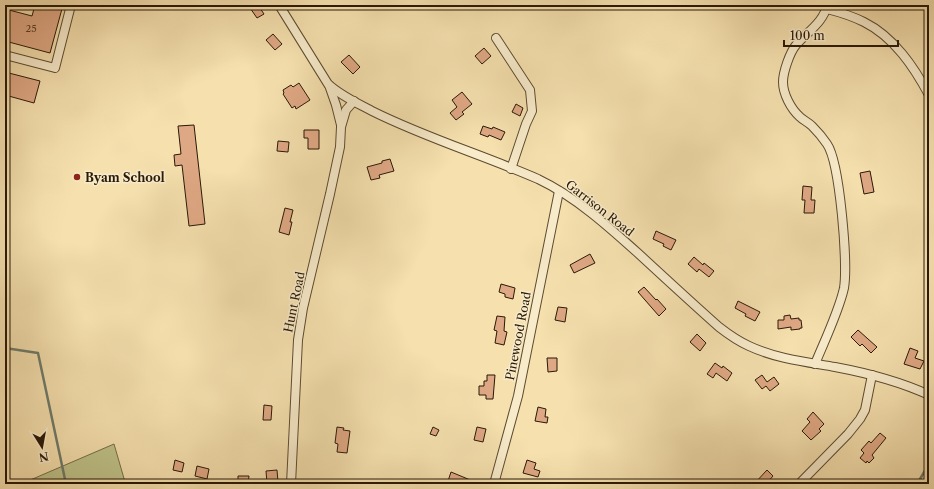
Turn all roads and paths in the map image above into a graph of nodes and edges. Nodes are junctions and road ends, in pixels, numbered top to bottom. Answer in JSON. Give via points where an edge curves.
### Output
{"nodes":[{"id":1,"x":71,"y":5,"type":"edge"},
{"id":2,"x":279,"y":5,"type":"edge"},
{"id":3,"x":827,"y":7,"type":"edge"},
{"id":4,"x":496,"y":38,"type":"dead end"},
{"id":5,"x":5,"y":56,"type":"edge"},
{"id":6,"x":328,"y":84,"type":"junction"},
{"id":7,"x":929,"y":95,"type":"edge"},
{"id":8,"x":354,"y":101,"type":"junction"},
{"id":9,"x":341,"y":127,"type":"junction"},
{"id":10,"x":511,"y":169,"type":"junction"},
{"id":11,"x":559,"y":191,"type":"junction"},
{"id":12,"x":815,"y":364,"type":"junction"},
{"id":13,"x":872,"y":375,"type":"junction"},
{"id":14,"x":929,"y":395,"type":"edge"},
{"id":15,"x":291,"y":484,"type":"edge"},
{"id":16,"x":494,"y":484,"type":"edge"},
{"id":17,"x":799,"y":484,"type":"edge"}],
"edges":[{"from":1,"to":5,"type":"street","via":[[55,68]]},
{"from":2,"to":6,"type":"street","name":"Garrison Road"},
{"from":3,"to":7,"type":"street","via":[[879,30],[897,48]]},
{"from":3,"to":12,"type":"street","via":[[825,14],[796,46],[787,64],[783,82],[786,98],[798,116],[813,126],[828,146],[834,161],[841,206],[844,288]]},
{"from":4,"to":10,"type":"street","via":[[530,90],[532,111]]},
{"from":6,"to":8,"type":"street","name":"Garrison Road"},
{"from":6,"to":9,"type":"street","name":"Hunt Road"},
{"from":8,"to":9,"type":"street","name":"Hunt Road","via":[[346,110]]},
{"from":8,"to":10,"type":"street","name":"Garrison Road","via":[[414,131]]},
{"from":9,"to":15,"type":"street","name":"Hunt Road","via":[[340,146],[298,340]]},
{"from":10,"to":11,"type":"street","name":"Garrison Road","via":[[538,179]]},
{"from":11,"to":12,"type":"street","name":"Garrison Road","via":[[606,225],[718,327],[762,352]]},
{"from":11,"to":16,"type":"street","name":"Pinewood Road","via":[[518,396]]},
{"from":12,"to":13,"type":"street","name":"Garrison Road"},
{"from":13,"to":14,"type":"street","name":"Garrison Road","via":[[902,383]]},
{"from":13,"to":17,"type":"street","via":[[866,410],[860,419]]}]}
